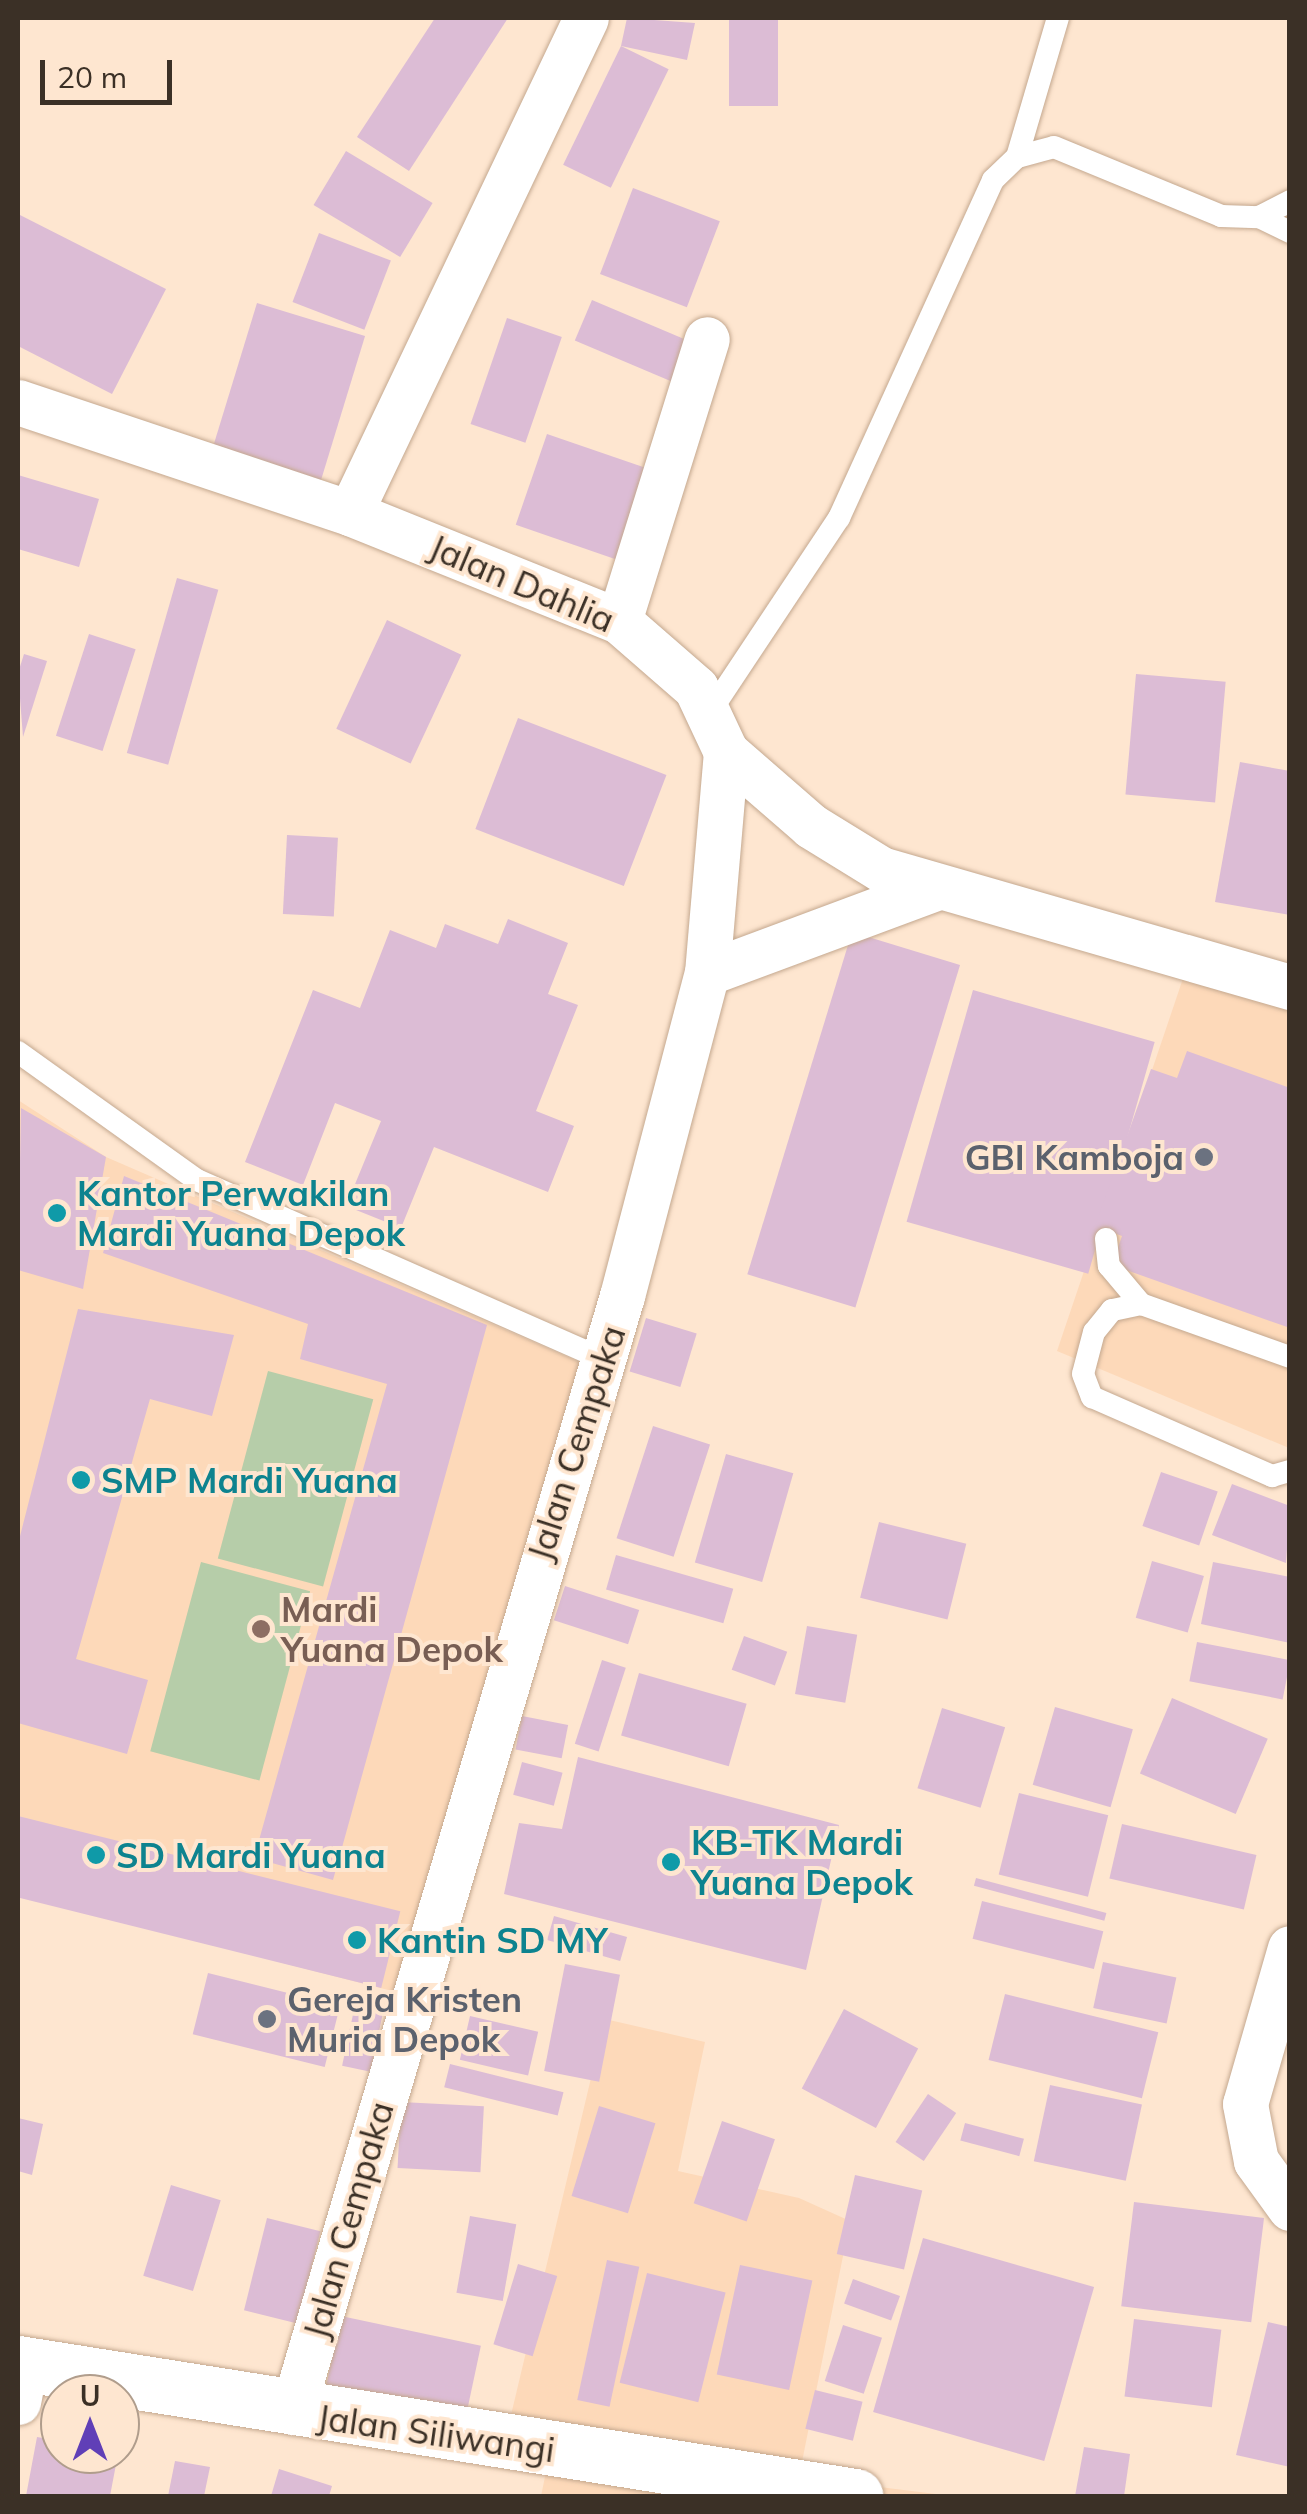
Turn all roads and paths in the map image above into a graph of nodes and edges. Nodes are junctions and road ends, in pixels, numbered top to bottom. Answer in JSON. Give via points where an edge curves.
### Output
{"nodes":[{"id":1,"x":586,"y":18,"type":"edge"},
{"id":2,"x":1058,"y":18,"type":"edge"},
{"id":3,"x":1017,"y":157,"type":"junction"},
{"id":4,"x":1290,"y":202,"type":"edge"},
{"id":5,"x":1258,"y":217,"type":"junction"},
{"id":6,"x":1290,"y":232,"type":"edge"},
{"id":7,"x":706,"y":339,"type":"dead end"},
{"id":8,"x":18,"y":402,"type":"edge"},
{"id":9,"x":350,"y":512,"type":"junction"},
{"id":10,"x":619,"y":621,"type":"junction"},
{"id":11,"x":718,"y":732,"type":"junction"},
{"id":12,"x":936,"y":888,"type":"junction"},
{"id":13,"x":707,"y":973,"type":"junction"},
{"id":14,"x":1290,"y":987,"type":"edge"},
{"id":15,"x":18,"y":1052,"type":"edge"},
{"id":16,"x":1106,"y":1239,"type":"dead end"},
{"id":17,"x":1142,"y":1304,"type":"junction"},
{"id":18,"x":1290,"y":1357,"type":"edge"},
{"id":19,"x":604,"y":1358,"type":"junction"},
{"id":20,"x":1290,"y":1471,"type":"edge"},
{"id":21,"x":1290,"y":1948,"type":"edge"},
{"id":22,"x":1290,"y":2208,"type":"edge"},
{"id":23,"x":20,"y":2377,"type":"edge"},
{"id":24,"x":292,"y":2412,"type":"junction"},
{"id":25,"x":739,"y":2487,"type":"edge"},
{"id":26,"x":854,"y":2496,"type":"edge"}],
"edges":[{"from":1,"to":9,"type":"street"},
{"from":2,"to":3,"type":"lane"},
{"from":3,"to":5,"type":"lane","via":[[1054,147],[1221,216]]},
{"from":3,"to":11,"type":"lane","via":[[993,180],[839,518]]},
{"from":4,"to":5,"type":"lane"},
{"from":5,"to":6,"type":"lane"},
{"from":7,"to":10,"type":"street"},
{"from":8,"to":9,"type":"street","name":"Jalan Dahlia"},
{"from":9,"to":10,"type":"street","name":"Jalan Dahlia"},
{"from":10,"to":11,"type":"street","name":"Jalan Dahlia","via":[[677,667]]},
{"from":11,"to":12,"type":"street","name":"Jalan Dahlia","via":[[810,826],[881,869]]},
{"from":11,"to":13,"type":"street","name":"Jalan Cempaka"},
{"from":12,"to":13,"type":"street"},
{"from":12,"to":14,"type":"street","name":"Jalan Dahlia"},
{"from":13,"to":19,"type":"street","name":"Jalan Cempaka"},
{"from":15,"to":19,"type":"lane","via":[[197,1180]]},
{"from":16,"to":17,"type":"lane","via":[[1108,1266]]},
{"from":17,"to":18,"type":"lane"},
{"from":17,"to":20,"type":"lane","via":[[1112,1310],[1094,1332],[1083,1374],[1092,1397],[1272,1476]]},
{"from":19,"to":24,"type":"street","name":"Jalan Cempaka"},
{"from":21,"to":22,"type":"street","via":[[1245,2104],[1256,2161]]},
{"from":23,"to":24,"type":"main road","name":"Jalan Siliwangi"},
{"from":24,"to":25,"type":"main road","name":"Jalan Siliwangi"},
{"from":25,"to":26,"type":"main road","name":"Jalan Siliwangi"}]}
